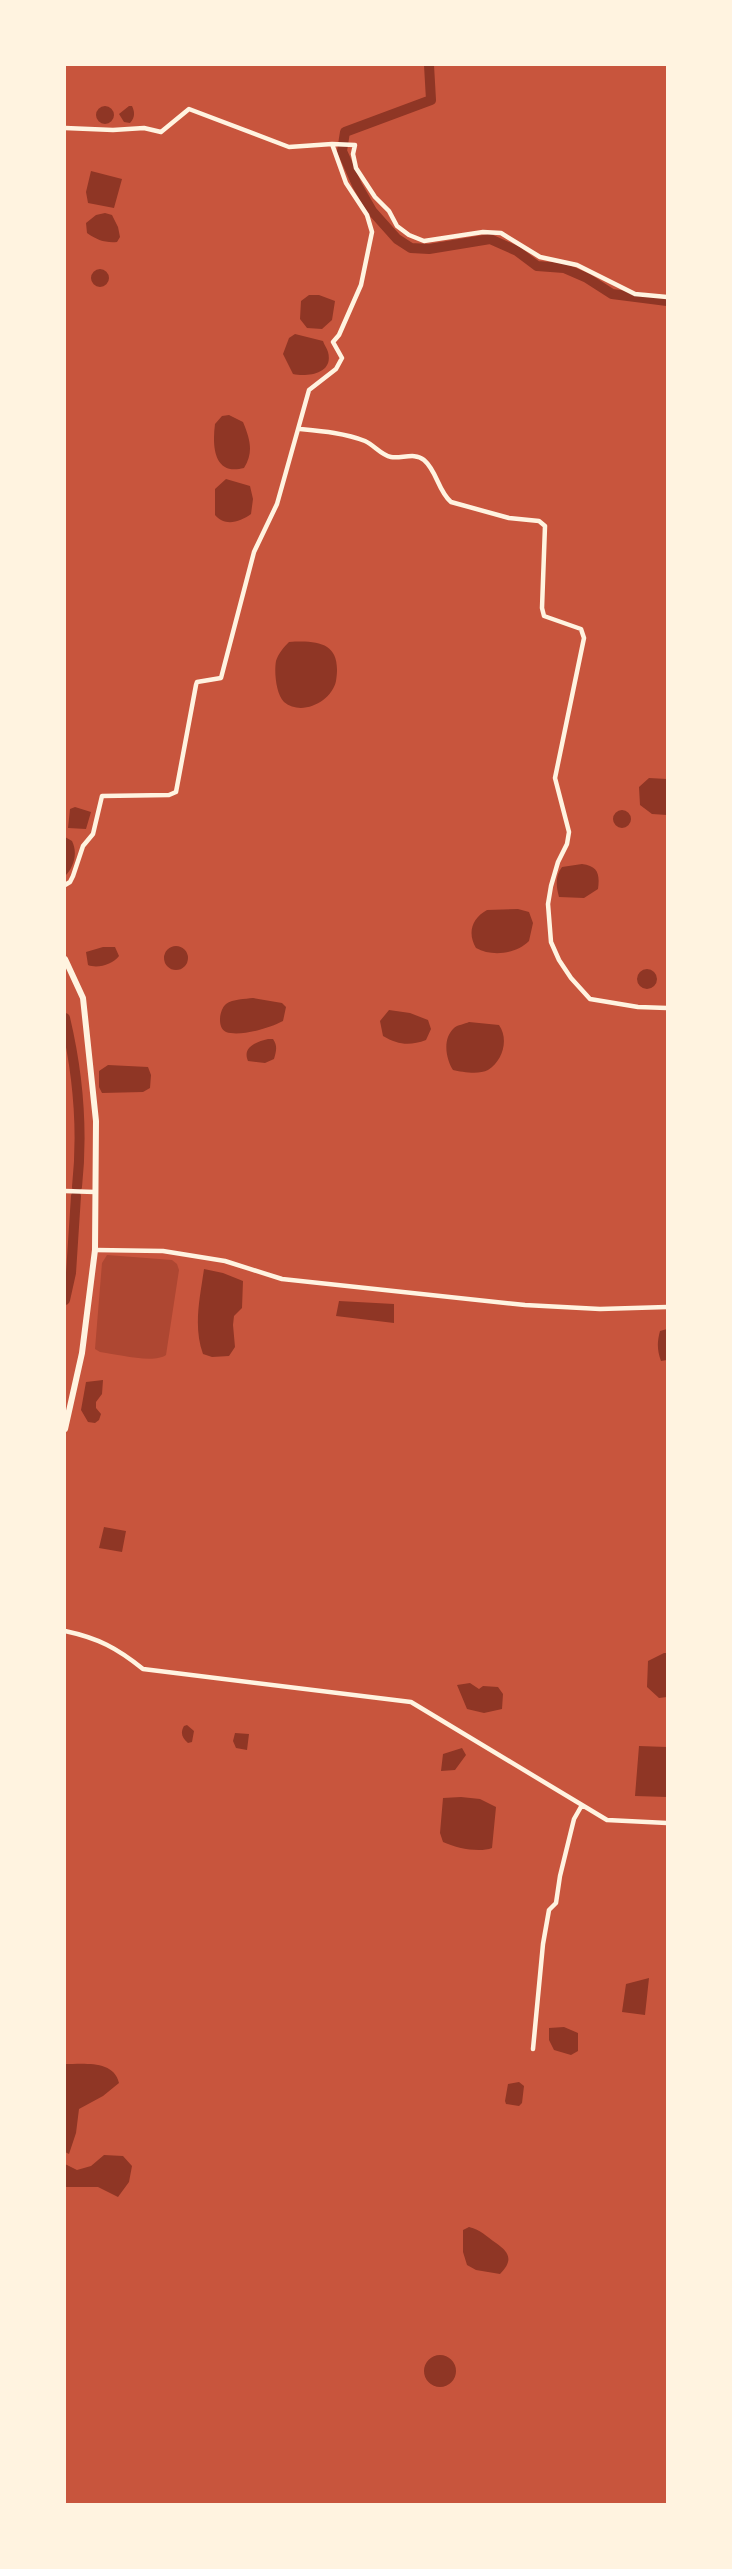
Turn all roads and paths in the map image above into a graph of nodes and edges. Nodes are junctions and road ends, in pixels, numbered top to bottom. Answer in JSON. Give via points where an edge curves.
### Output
{"nodes":[{"id":1,"x":65,"y":128,"type":"edge"},
{"id":2,"x":332,"y":144,"type":"junction"},
{"id":3,"x":667,"y":297,"type":"edge"},
{"id":4,"x":300,"y":429,"type":"junction"},
{"id":5,"x":65,"y":885,"type":"edge"},
{"id":6,"x":65,"y":959,"type":"edge"},
{"id":7,"x":667,"y":1008,"type":"edge"},
{"id":8,"x":65,"y":1191,"type":"edge"},
{"id":9,"x":95,"y":1192,"type":"junction"},
{"id":10,"x":95,"y":1250,"type":"junction"},
{"id":11,"x":667,"y":1307,"type":"edge"},
{"id":12,"x":65,"y":1429,"type":"edge"},
{"id":13,"x":65,"y":1631,"type":"edge"},
{"id":14,"x":582,"y":1805,"type":"junction"},
{"id":15,"x":667,"y":1822,"type":"edge"},
{"id":16,"x":533,"y":2049,"type":"dead end"}],
"edges":[{"from":1,"to":2,"type":"street","via":[[144,128],[161,132],[189,109],[289,147]]},
{"from":2,"to":3,"type":"street","via":[[355,145],[356,168],[375,197],[390,211],[397,226],[409,235],[424,241],[483,232],[502,233],[540,257],[577,265],[635,294]]},
{"from":2,"to":4,"type":"street","via":[[346,184],[367,215],[372,232],[361,285],[333,342],[342,358],[336,369],[309,390]]},
{"from":4,"to":5,"type":"street","via":[[277,504],[254,552],[221,678],[197,682],[176,792],[169,795],[102,796],[93,834],[83,846],[73,876]]},
{"from":4,"to":7,"type":"street","via":[[365,441],[393,458],[423,458],[451,502],[509,518],[539,521],[545,526],[544,616],[581,628],[584,638],[555,778],[569,832],[550,886],[551,942],[571,978],[590,999]]},
{"from":6,"to":9,"type":"main road","via":[[83,998],[87,1023],[96,1121]]},
{"from":8,"to":9,"type":"street"},
{"from":9,"to":10,"type":"main road"},
{"from":10,"to":11,"type":"street","via":[[163,1251],[225,1261],[282,1279],[525,1305],[600,1309]]},
{"from":10,"to":12,"type":"main road","via":[[82,1353]]},
{"from":13,"to":14,"type":"street","via":[[91,1636],[121,1651],[143,1669],[411,1702]]},
{"from":14,"to":15,"type":"street","via":[[607,1820]]},
{"from":14,"to":16,"type":"street","via":[[574,1819],[556,1903],[549,1910]]}]}
